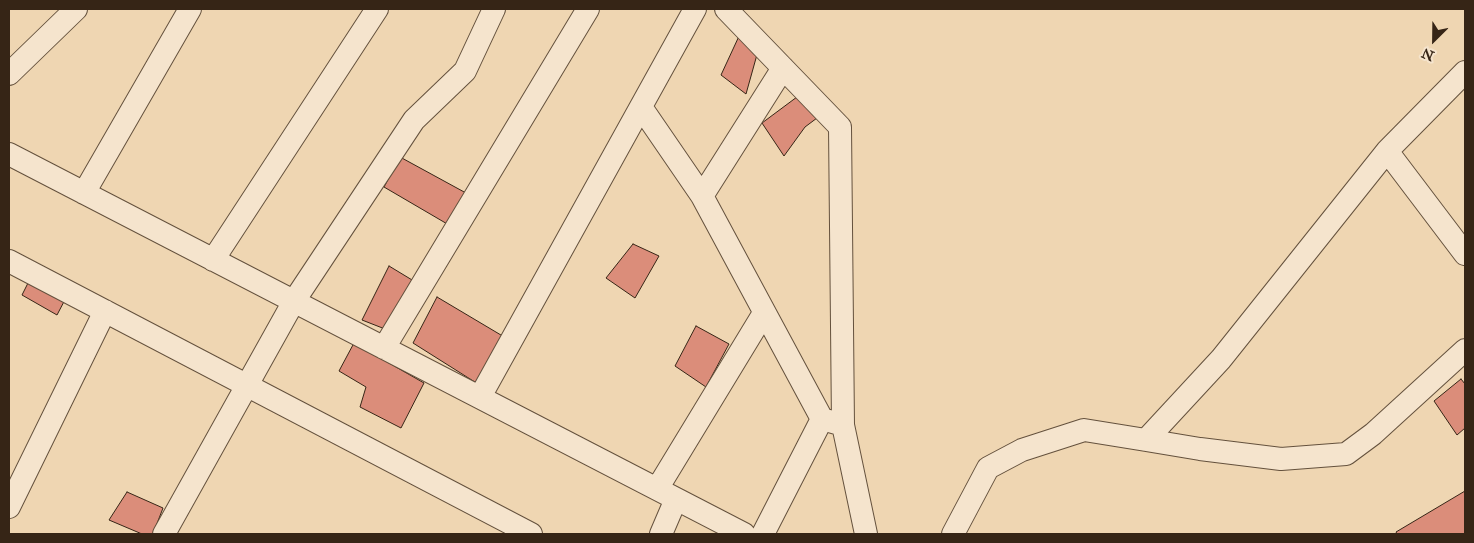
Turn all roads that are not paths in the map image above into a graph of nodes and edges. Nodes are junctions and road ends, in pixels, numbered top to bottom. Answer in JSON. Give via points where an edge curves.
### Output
{"nodes":[{"id":1,"x":76,"y":9,"type":"edge"},
{"id":2,"x":190,"y":9,"type":"edge"},
{"id":3,"x":377,"y":9,"type":"edge"},
{"id":4,"x":494,"y":9,"type":"edge"},
{"id":5,"x":588,"y":9,"type":"edge"},
{"id":6,"x":695,"y":9,"type":"edge"},
{"id":7,"x":726,"y":9,"type":"edge"},
{"id":8,"x":783,"y":68,"type":"junction"},
{"id":9,"x":1465,"y":72,"type":"edge"},
{"id":10,"x":9,"y":74,"type":"edge"},
{"id":11,"x":641,"y":106,"type":"junction"},
{"id":12,"x":1387,"y":151,"type":"junction"},
{"id":13,"x":9,"y":154,"type":"edge"},
{"id":14,"x":84,"y":193,"type":"junction"},
{"id":15,"x":702,"y":196,"type":"junction"},
{"id":16,"x":1465,"y":254,"type":"edge"},
{"id":17,"x":214,"y":260,"type":"junction"},
{"id":18,"x":9,"y":261,"type":"edge"},
{"id":19,"x":294,"y":302,"type":"junction"},
{"id":20,"x":105,"y":310,"type":"junction"},
{"id":21,"x":764,"y":313,"type":"junction"},
{"id":22,"x":384,"y":348,"type":"junction"},
{"id":23,"x":1465,"y":350,"type":"edge"},
{"id":24,"x":247,"y":384,"type":"junction"},
{"id":25,"x":480,"y":398,"type":"junction"},
{"id":26,"x":832,"y":422,"type":"junction"},
{"id":27,"x":1146,"y":440,"type":"junction"},
{"id":28,"x":666,"y":494,"type":"junction"},
{"id":29,"x":9,"y":507,"type":"edge"},
{"id":30,"x":164,"y":534,"type":"edge"},
{"id":31,"x":531,"y":534,"type":"edge"},
{"id":32,"x":662,"y":534,"type":"edge"},
{"id":33,"x":744,"y":534,"type":"edge"},
{"id":34,"x":763,"y":534,"type":"edge"},
{"id":35,"x":866,"y":534,"type":"edge"},
{"id":36,"x":953,"y":534,"type":"edge"}],
"edges":[{"from":1,"to":10,"type":"street"},
{"from":2,"to":14,"type":"street"},
{"from":3,"to":17,"type":"street"},
{"from":4,"to":19,"type":"street","via":[[464,71],[414,120]]},
{"from":5,"to":22,"type":"street"},
{"from":6,"to":11,"type":"street"},
{"from":7,"to":8,"type":"street"},
{"from":8,"to":15,"type":"street"},
{"from":8,"to":26,"type":"street","via":[[840,127]]},
{"from":9,"to":12,"type":"street"},
{"from":11,"to":15,"type":"street"},
{"from":11,"to":25,"type":"street"},
{"from":12,"to":16,"type":"street"},
{"from":12,"to":27,"type":"street","via":[[1221,359]]},
{"from":13,"to":14,"type":"street"},
{"from":14,"to":17,"type":"street"},
{"from":15,"to":21,"type":"street"},
{"from":17,"to":19,"type":"street"},
{"from":18,"to":20,"type":"street"},
{"from":19,"to":22,"type":"street"},
{"from":19,"to":24,"type":"street"},
{"from":20,"to":24,"type":"street"},
{"from":20,"to":29,"type":"street"},
{"from":21,"to":26,"type":"street"},
{"from":21,"to":28,"type":"street"},
{"from":22,"to":25,"type":"street"},
{"from":23,"to":27,"type":"street","via":[[1373,434],[1346,454],[1281,459]]},
{"from":24,"to":30,"type":"street"},
{"from":24,"to":31,"type":"street"},
{"from":25,"to":28,"type":"street"},
{"from":26,"to":34,"type":"street"},
{"from":26,"to":35,"type":"street"},
{"from":27,"to":36,"type":"street","via":[[1084,430],[1022,450],[988,468]]},
{"from":28,"to":32,"type":"street"},
{"from":28,"to":33,"type":"street"}]}
